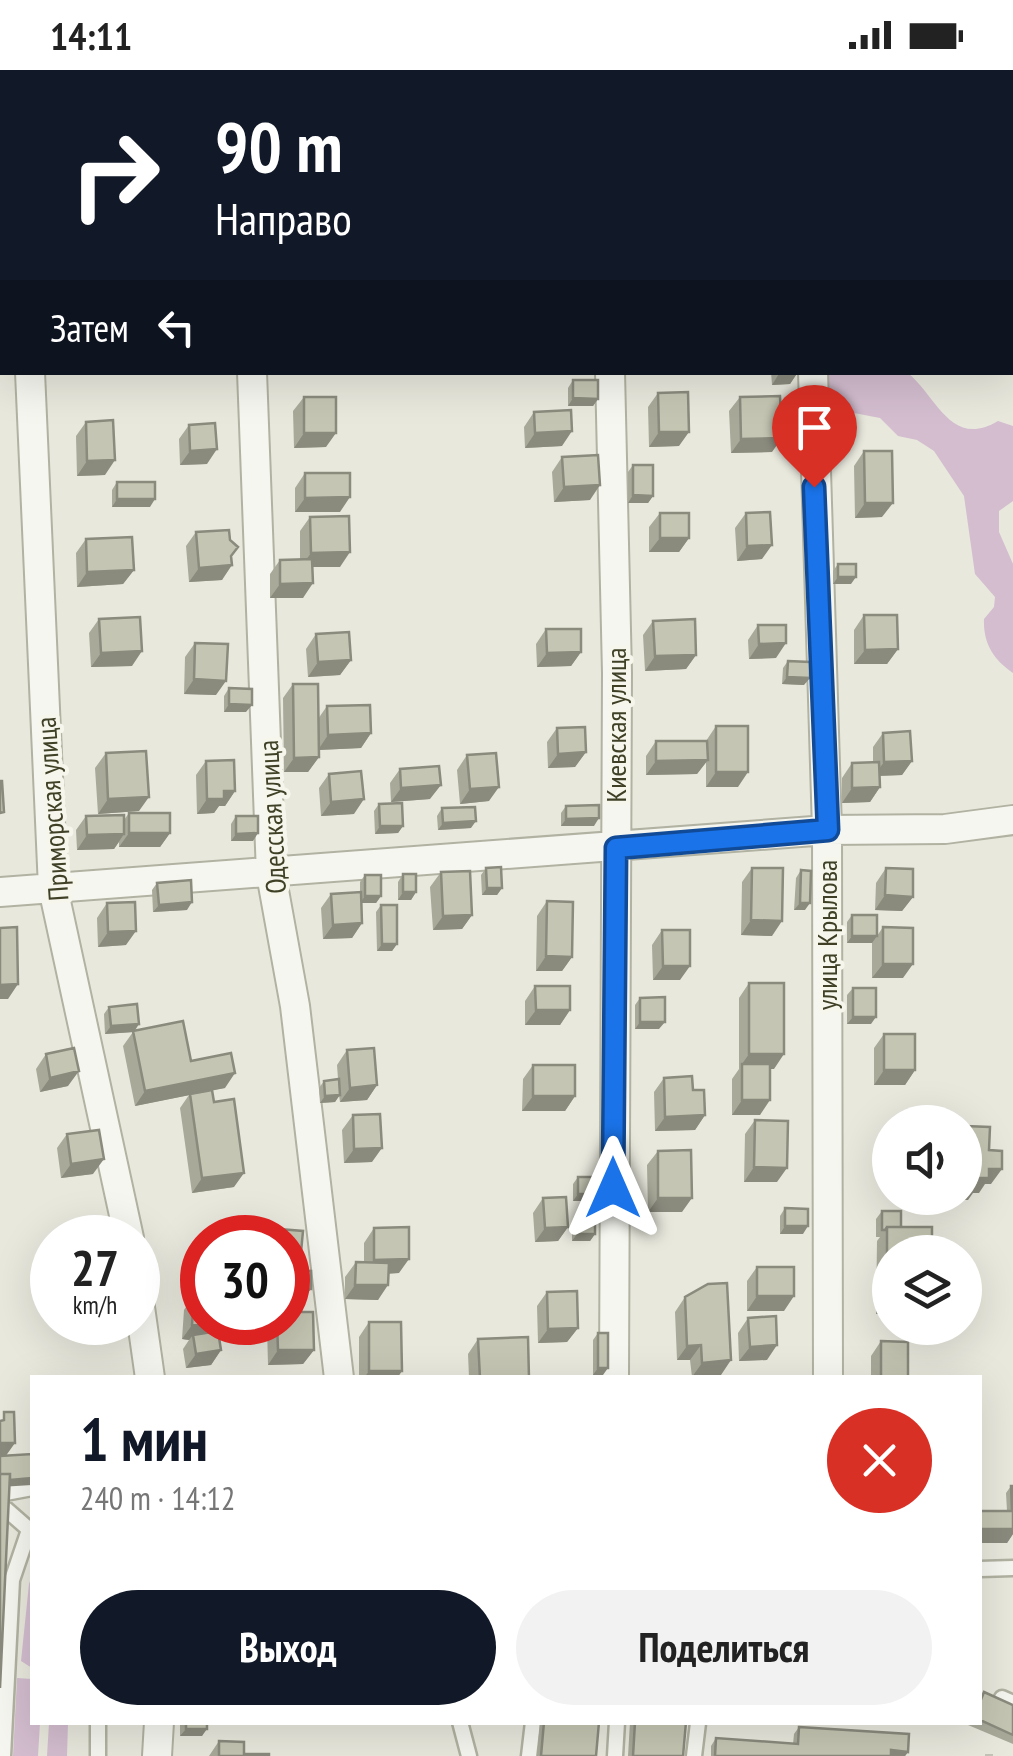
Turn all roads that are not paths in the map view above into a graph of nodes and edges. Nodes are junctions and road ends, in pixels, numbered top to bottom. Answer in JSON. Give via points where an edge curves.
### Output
{"nodes":[{"id":1,"x":30,"y":375,"type":"edge"},
{"id":2,"x":252,"y":375,"type":"edge"},
{"id":3,"x":610,"y":375,"type":"edge"},
{"id":4,"x":813,"y":375,"type":"edge"},
{"id":5,"x":1013,"y":820,"type":"edge"},
{"id":6,"x":828,"y":830,"type":"junction"},
{"id":7,"x":616,"y":848,"type":"junction"},
{"id":8,"x":271,"y":874,"type":"junction"},
{"id":9,"x":53,"y":888,"type":"junction"},
{"id":10,"x":0,"y":892,"type":"edge"},
{"id":11,"x":125,"y":1215,"type":"edge"},
{"id":12,"x":145,"y":1345,"type":"edge"},
{"id":13,"x":150,"y":1375,"type":"edge"},
{"id":14,"x":339,"y":1375,"type":"edge"},
{"id":15,"x":614,"y":1375,"type":"edge"},
{"id":16,"x":828,"y":1375,"type":"edge"},
{"id":17,"x":30,"y":1488,"type":"edge"},
{"id":18,"x":0,"y":1494,"type":"edge"},
{"id":19,"x":0,"y":1504,"type":"edge"},
{"id":20,"x":30,"y":1530,"type":"edge"},
{"id":21,"x":30,"y":1534,"type":"edge"},
{"id":22,"x":1013,"y":1568,"type":"edge"},
{"id":23,"x":982,"y":1569,"type":"edge"},
{"id":24,"x":98,"y":1725,"type":"edge"},
{"id":25,"x":159,"y":1725,"type":"edge"},
{"id":26,"x":461,"y":1725,"type":"edge"},
{"id":27,"x":532,"y":1725,"type":"edge"},
{"id":28,"x":617,"y":1725,"type":"edge"},
{"id":29,"x":698,"y":1725,"type":"edge"},
{"id":30,"x":4,"y":1756,"type":"edge"},
{"id":31,"x":98,"y":1756,"type":"edge"},
{"id":32,"x":157,"y":1756,"type":"edge"},
{"id":33,"x":469,"y":1756,"type":"edge"},
{"id":34,"x":530,"y":1756,"type":"edge"},
{"id":35,"x":615,"y":1756,"type":"edge"},
{"id":36,"x":694,"y":1756,"type":"edge"}],
"edges":[{"from":1,"to":9,"type":"street","name":"Приморская улица"},
{"from":2,"to":8,"type":"street","name":"Одесская улица"},
{"from":3,"to":7,"type":"street","name":"Киевская улица"},
{"from":4,"to":6,"type":"street","name":"улица Крылова"},
{"from":5,"to":6,"type":"street","via":[[945,829]]},
{"from":6,"to":7,"type":"street"},
{"from":6,"to":16,"type":"street","name":"улица Крылова"},
{"from":7,"to":8,"type":"street"},
{"from":7,"to":15,"type":"street","name":"Киевская улица"},
{"from":8,"to":9,"type":"street"},
{"from":8,"to":14,"type":"street","name":"Одесская улица","via":[[295,1006]]},
{"from":9,"to":10,"type":"street"},
{"from":9,"to":11,"type":"street","name":"Приморская улица"},
{"from":12,"to":13,"type":"street"},
{"from":17,"to":18,"type":"lane"},
{"from":19,"to":20,"type":"lane"},
{"from":21,"to":30,"type":"lane","via":[[12,1580]]},
{"from":22,"to":23,"type":"lane"},
{"from":24,"to":31,"type":"lane"},
{"from":25,"to":32,"type":"street"},
{"from":26,"to":33,"type":"lane"},
{"from":27,"to":34,"type":"lane"},
{"from":28,"to":35,"type":"lane"},
{"from":29,"to":36,"type":"lane"}]}
